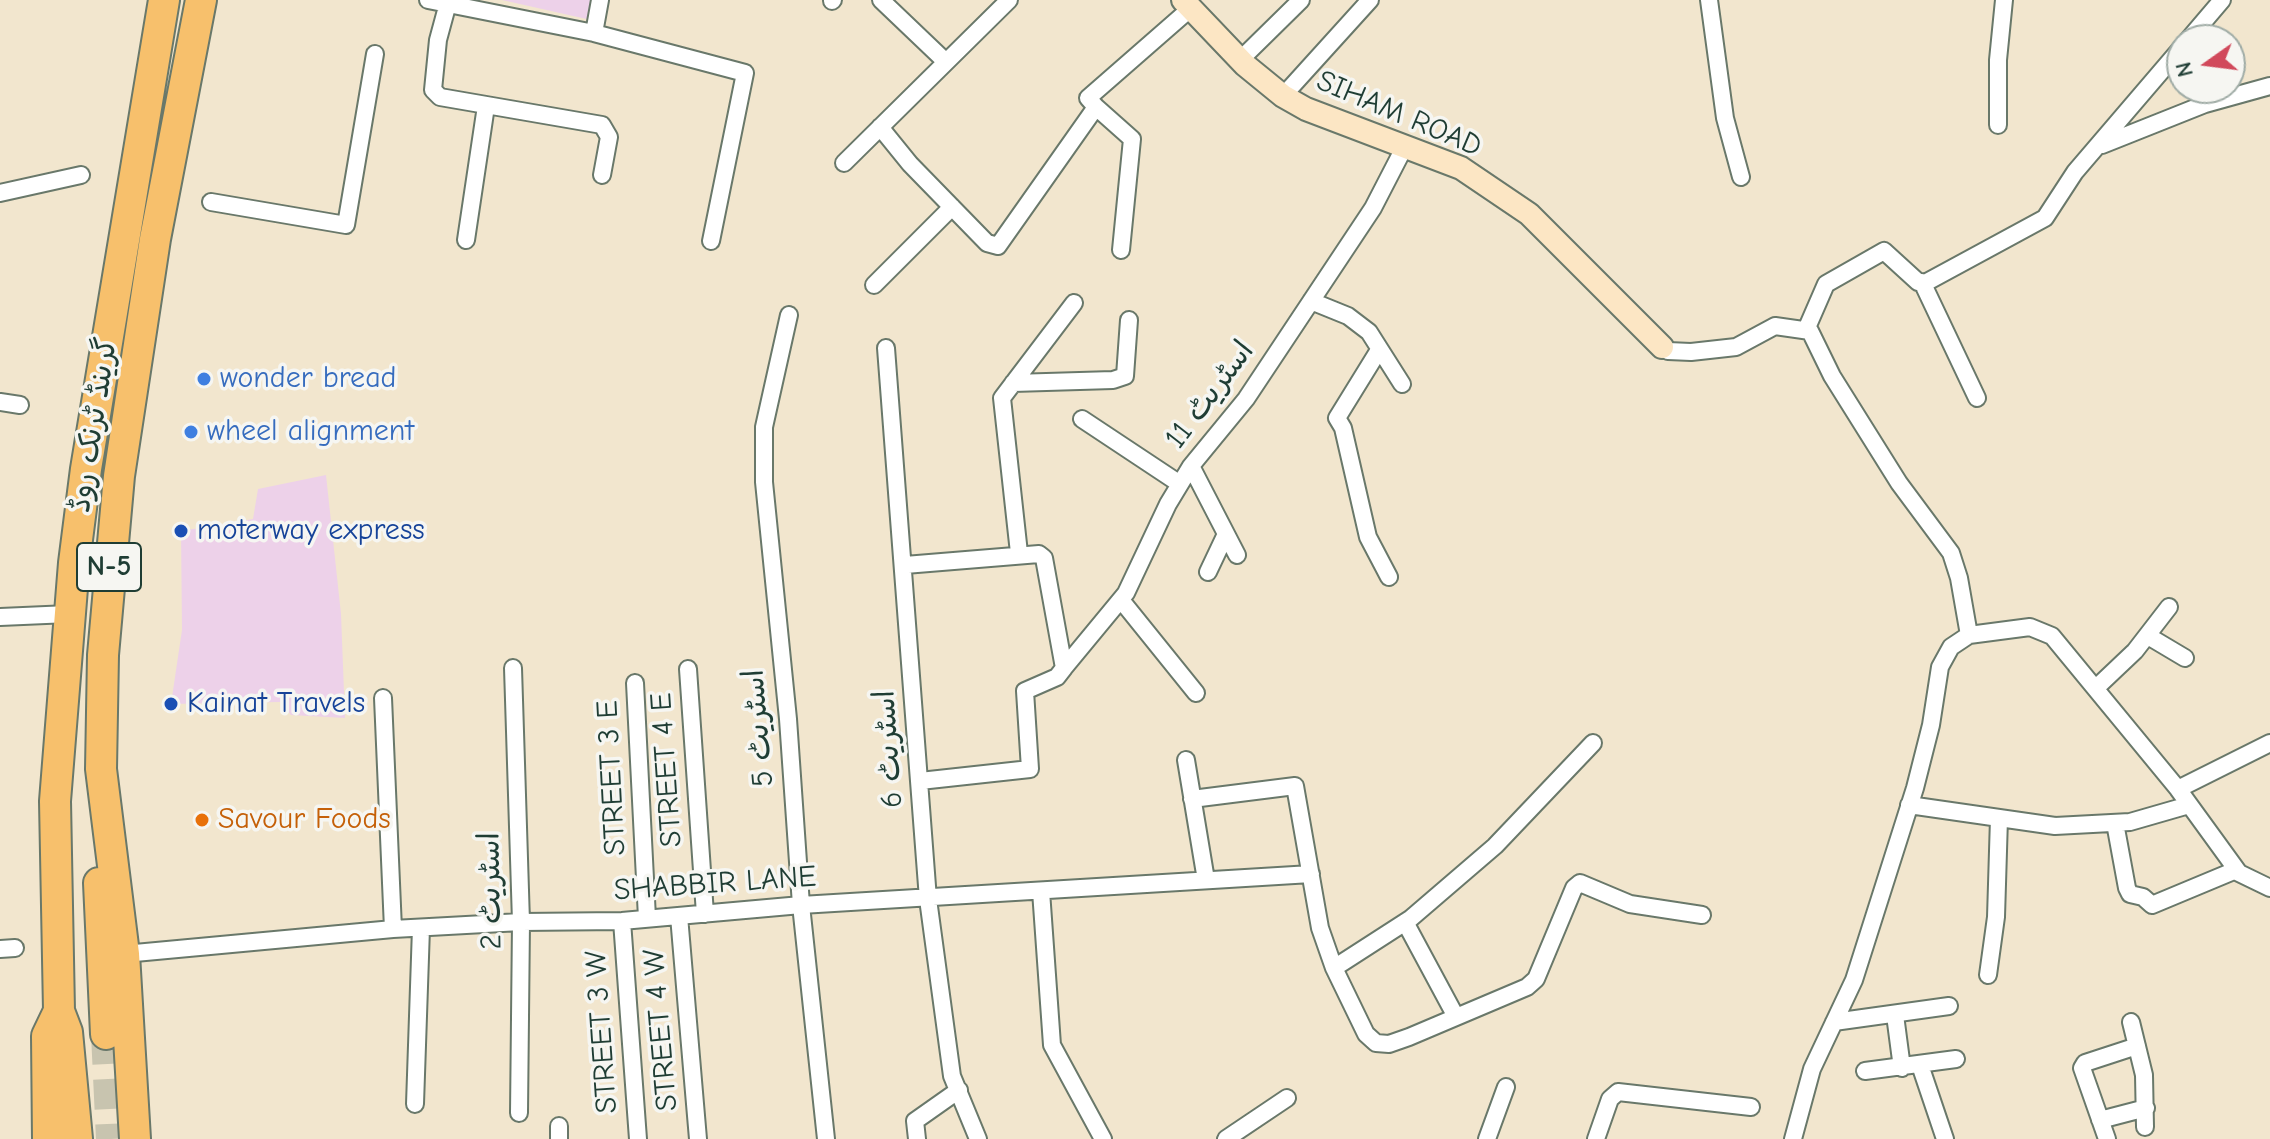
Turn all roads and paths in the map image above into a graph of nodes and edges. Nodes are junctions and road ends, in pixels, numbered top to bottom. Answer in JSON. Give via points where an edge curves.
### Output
{"nodes":[{"id":1,"x":164,"y":0,"type":"edge"},
{"id":2,"x":201,"y":0,"type":"edge"},
{"id":3,"x":428,"y":0,"type":"edge"},
{"id":4,"x":600,"y":0,"type":"edge"},
{"id":5,"x":881,"y":0,"type":"edge"},
{"id":6,"x":1009,"y":0,"type":"edge"},
{"id":7,"x":1301,"y":0,"type":"edge"},
{"id":8,"x":1370,"y":0,"type":"edge"},
{"id":9,"x":1709,"y":0,"type":"edge"},
{"id":10,"x":2004,"y":0,"type":"edge"},
{"id":11,"x":2222,"y":0,"type":"edge"},
{"id":12,"x":448,"y":3,"type":"junction"},
{"id":13,"x":1187,"y":4,"type":"edge"},
{"id":14,"x":2202,"y":24,"type":"edge"},
{"id":15,"x":594,"y":33,"type":"junction"},
{"id":16,"x":375,"y":54,"type":"dead end"},
{"id":17,"x":1240,"y":60,"type":"junction"},
{"id":18,"x":946,"y":62,"type":"junction"},
{"id":19,"x":2166,"y":66,"type":"edge"},
{"id":20,"x":2270,"y":86,"type":"edge"},
{"id":21,"x":1283,"y":96,"type":"junction"},
{"id":22,"x":486,"y":106,"type":"junction"},
{"id":23,"x":1096,"y":107,"type":"junction"},
{"id":24,"x":1998,"y":125,"type":"dead end"},
{"id":25,"x":880,"y":127,"type":"junction"},
{"id":26,"x":1405,"y":146,"type":"junction"},
{"id":27,"x":2100,"y":146,"type":"junction"},
{"id":28,"x":844,"y":163,"type":"dead end"},
{"id":29,"x":81,"y":175,"type":"dead end"},
{"id":30,"x":602,"y":175,"type":"dead end"},
{"id":31,"x":1741,"y":177,"type":"dead end"},
{"id":32,"x":0,"y":193,"type":"edge"},
{"id":33,"x":211,"y":202,"type":"dead end"},
{"id":34,"x":952,"y":207,"type":"junction"},
{"id":35,"x":466,"y":240,"type":"dead end"},
{"id":36,"x":711,"y":241,"type":"dead end"},
{"id":37,"x":1121,"y":250,"type":"dead end"},
{"id":38,"x":1922,"y":282,"type":"junction"},
{"id":39,"x":874,"y":285,"type":"dead end"},
{"id":40,"x":1311,"y":301,"type":"junction"},
{"id":41,"x":1074,"y":303,"type":"dead end"},
{"id":42,"x":789,"y":315,"type":"dead end"},
{"id":43,"x":1129,"y":320,"type":"dead end"},
{"id":44,"x":1806,"y":330,"type":"junction"},
{"id":45,"x":1662,"y":347,"type":"joint"},
{"id":46,"x":886,"y":348,"type":"dead end"},
{"id":47,"x":1379,"y":350,"type":"junction"},
{"id":48,"x":1013,"y":383,"type":"junction"},
{"id":49,"x":1402,"y":384,"type":"dead end"},
{"id":50,"x":1977,"y":398,"type":"dead end"},
{"id":51,"x":0,"y":402,"type":"edge"},
{"id":52,"x":20,"y":405,"type":"dead end"},
{"id":53,"x":1082,"y":419,"type":"dead end"},
{"id":54,"x":1191,"y":466,"type":"junction"},
{"id":55,"x":1180,"y":484,"type":"junction"},
{"id":56,"x":1226,"y":534,"type":"junction"},
{"id":57,"x":1019,"y":553,"type":"junction"},
{"id":58,"x":1237,"y":555,"type":"dead end"},
{"id":59,"x":905,"y":565,"type":"junction"},
{"id":60,"x":1208,"y":572,"type":"dead end"},
{"id":61,"x":1389,"y":577,"type":"dead end"},
{"id":62,"x":1121,"y":600,"type":"junction"},
{"id":63,"x":2169,"y":607,"type":"dead end"},
{"id":64,"x":69,"y":614,"type":"junction"},
{"id":65,"x":0,"y":617,"type":"edge"},
{"id":66,"x":1969,"y":635,"type":"junction"},
{"id":67,"x":2148,"y":636,"type":"junction"},
{"id":68,"x":2185,"y":658,"type":"dead end"},
{"id":69,"x":1062,"y":664,"type":"junction"},
{"id":70,"x":513,"y":668,"type":"dead end"},
{"id":71,"x":688,"y":669,"type":"dead end"},
{"id":72,"x":635,"y":683,"type":"dead end"},
{"id":73,"x":2097,"y":687,"type":"junction"},
{"id":74,"x":1196,"y":693,"type":"dead end"},
{"id":75,"x":383,"y":698,"type":"dead end"},
{"id":76,"x":1593,"y":743,"type":"dead end"},
{"id":77,"x":2270,"y":743,"type":"edge"},
{"id":78,"x":1186,"y":760,"type":"dead end"},
{"id":79,"x":101,"y":769,"type":"junction"},
{"id":80,"x":920,"y":781,"type":"junction"},
{"id":81,"x":2178,"y":789,"type":"junction"},
{"id":82,"x":1192,"y":799,"type":"junction"},
{"id":83,"x":1909,"y":805,"type":"junction"},
{"id":84,"x":2189,"y":805,"type":"junction"},
{"id":85,"x":1999,"y":818,"type":"junction"},
{"id":86,"x":2115,"y":823,"type":"junction"},
{"id":87,"x":2236,"y":870,"type":"junction"},
{"id":88,"x":1311,"y":874,"type":"junction"},
{"id":89,"x":1206,"y":880,"type":"junction"},
{"id":90,"x":2270,"y":888,"type":"edge"},
{"id":91,"x":1041,"y":891,"type":"junction"},
{"id":92,"x":928,"y":899,"type":"junction"},
{"id":93,"x":801,"y":905,"type":"junction"},
{"id":94,"x":705,"y":914,"type":"junction"},
{"id":95,"x":1702,"y":915,"type":"dead end"},
{"id":96,"x":679,"y":916,"type":"junction"},
{"id":97,"x":647,"y":918,"type":"junction"},
{"id":98,"x":622,"y":921,"type":"junction"},
{"id":99,"x":521,"y":922,"type":"junction"},
{"id":100,"x":1405,"y":922,"type":"junction"},
{"id":101,"x":421,"y":928,"type":"junction"},
{"id":102,"x":393,"y":929,"type":"junction"},
{"id":103,"x":124,"y":954,"type":"junction"},
{"id":104,"x":1334,"y":968,"type":"junction"},
{"id":105,"x":1988,"y":975,"type":"dead end"},
{"id":106,"x":1949,"y":1006,"type":"dead end"},
{"id":107,"x":59,"y":1011,"type":"junction"},
{"id":108,"x":1455,"y":1015,"type":"junction"},
{"id":109,"x":1895,"y":1015,"type":"junction"},
{"id":110,"x":1834,"y":1022,"type":"junction"},
{"id":111,"x":2131,"y":1022,"type":"dead end"},
{"id":112,"x":106,"y":1034,"type":"tunnel mouth"},
{"id":113,"x":2137,"y":1046,"type":"junction"},
{"id":114,"x":1956,"y":1059,"type":"dead end"},
{"id":115,"x":1920,"y":1065,"type":"junction"},
{"id":116,"x":1902,"y":1068,"type":"junction"},
{"id":117,"x":1865,"y":1071,"type":"dead end"},
{"id":118,"x":1506,"y":1087,"type":"dead end"},
{"id":119,"x":959,"y":1090,"type":"junction"},
{"id":120,"x":1287,"y":1098,"type":"dead end"},
{"id":121,"x":415,"y":1104,"type":"dead end"},
{"id":122,"x":1751,"y":1107,"type":"dead end"},
{"id":123,"x":2146,"y":1108,"type":"junction"},
{"id":124,"x":519,"y":1113,"type":"dead end"},
{"id":125,"x":2100,"y":1120,"type":"junction"},
{"id":126,"x":2145,"y":1127,"type":"dead end"},
{"id":127,"x":48,"y":1139,"type":"edge"},
{"id":128,"x":77,"y":1139,"type":"edge"},
{"id":129,"x":135,"y":1139,"type":"edge"},
{"id":130,"x":638,"y":1139,"type":"edge"},
{"id":131,"x":698,"y":1139,"type":"edge"},
{"id":132,"x":826,"y":1139,"type":"edge"},
{"id":133,"x":917,"y":1139,"type":"edge"},
{"id":134,"x":978,"y":1139,"type":"edge"},
{"id":135,"x":1103,"y":1139,"type":"edge"},
{"id":136,"x":1226,"y":1139,"type":"edge"},
{"id":137,"x":1487,"y":1139,"type":"edge"},
{"id":138,"x":1596,"y":1139,"type":"edge"},
{"id":139,"x":1793,"y":1139,"type":"edge"},
{"id":140,"x":1945,"y":1139,"type":"edge"},
{"id":141,"x":2107,"y":1139,"type":"edge"}],
"edges":[{"from":1,"to":64,"type":"highway","name":"گرینڈ ٹرنک روڈ","number":"N-5","via":[[86,469]]},
{"from":2,"to":79,"type":"highway","name":"گرینڈ ٹرنک روڈ","number":"N-5","via":[[155,239],[119,476],[103,655]]},
{"from":3,"to":12,"type":"street"},
{"from":4,"to":15,"type":"street"},
{"from":5,"to":18,"type":"street"},
{"from":6,"to":18,"type":"street"},
{"from":7,"to":17,"type":"street"},
{"from":8,"to":21,"type":"street"},
{"from":9,"to":31,"type":"street","via":[[1725,118]]},
{"from":10,"to":24,"type":"street"},
{"from":11,"to":14,"type":"street"},
{"from":12,"to":15,"type":"street"},
{"from":12,"to":22,"type":"street","via":[[433,90],[440,97]]},
{"from":13,"to":17,"type":"street","name":"SIHAM ROAD"},
{"from":13,"to":23,"type":"street","via":[[1088,98]]},
{"from":15,"to":36,"type":"street","via":[[745,73]]},
{"from":16,"to":33,"type":"street","via":[[346,225]]},
{"from":17,"to":21,"type":"street","name":"SIHAM ROAD"},
{"from":18,"to":25,"type":"street"},
{"from":19,"to":27,"type":"street"},
{"from":20,"to":27,"type":"street","via":[[2205,104]]},
{"from":21,"to":26,"type":"street","name":"SIHAM ROAD"},
{"from":22,"to":30,"type":"street","via":[[602,125],[609,137]]},
{"from":22,"to":35,"type":"street"},
{"from":23,"to":34,"type":"street","via":[[998,246],[987,243]]},
{"from":23,"to":37,"type":"street","via":[[1132,139]]},
{"from":25,"to":28,"type":"street"},
{"from":25,"to":34,"type":"street"},
{"from":26,"to":40,"type":"street","name":"اسٹریٹ 11","via":[[1373,208]]},
{"from":26,"to":45,"type":"street","name":"SIHAM ROAD","via":[[1461,168],[1529,214]]},
{"from":27,"to":38,"type":"street","via":[[2075,172],[2045,218]]},
{"from":29,"to":32,"type":"street"},
{"from":34,"to":39,"type":"street"},
{"from":38,"to":44,"type":"street","via":[[1884,251],[1826,284]]},
{"from":38,"to":50,"type":"street"},
{"from":40,"to":47,"type":"street","via":[[1360,324]]},
{"from":40,"to":54,"type":"street","name":"اسٹریٹ 11","via":[[1246,399]]},
{"from":41,"to":48,"type":"street"},
{"from":42,"to":93,"type":"street","name":"اسٹریٹ 5","via":[[764,427],[764,482]]},
{"from":43,"to":48,"type":"street","via":[[1125,376]]},
{"from":44,"to":45,"type":"street","via":[[1775,326],[1736,347],[1691,352]]},
{"from":44,"to":66,"type":"street","via":[[1899,483],[1951,553]]},
{"from":46,"to":59,"type":"street","name":"اسٹریٹ 6"},
{"from":47,"to":49,"type":"street"},
{"from":47,"to":61,"type":"street","via":[[1337,418],[1368,537]]},
{"from":48,"to":57,"type":"street","via":[[1002,398]]},
{"from":51,"to":52,"type":"street"},
{"from":53,"to":55,"type":"street"},
{"from":54,"to":55,"type":"street","name":"اسٹریٹ 11"},
{"from":54,"to":56,"type":"street"},
{"from":55,"to":62,"type":"street","name":"اسٹریٹ 11"},
{"from":56,"to":58,"type":"street"},
{"from":56,"to":60,"type":"street"},
{"from":57,"to":59,"type":"street"},
{"from":57,"to":69,"type":"street","via":[[1044,558]]},
{"from":59,"to":80,"type":"street","name":"اسٹریٹ 6"},
{"from":62,"to":69,"type":"street","name":"اسٹریٹ 11"},
{"from":62,"to":74,"type":"street"},
{"from":63,"to":67,"type":"street"},
{"from":64,"to":65,"type":"street"},
{"from":64,"to":107,"type":"highway","name":"گرینڈ ٹرنک روڈ","number":"N-5","via":[[55,801]]},
{"from":66,"to":73,"type":"street","via":[[2043,630]]},
{"from":66,"to":83,"type":"street","via":[[1951,647],[1940,667]]},
{"from":67,"to":68,"type":"street"},
{"from":67,"to":73,"type":"street"},
{"from":69,"to":80,"type":"street","name":"اسٹریٹ 11","via":[[1057,677],[1025,691],[1030,769]]},
{"from":70,"to":99,"type":"street","name":"اسٹریٹ 2"},
{"from":71,"to":94,"type":"street","name":"STREET 4 E"},
{"from":72,"to":97,"type":"street","name":"STREET 3 E"},
{"from":73,"to":81,"type":"street"},
{"from":75,"to":102,"type":"street"},
{"from":76,"to":100,"type":"street","via":[[1495,846]]},
{"from":77,"to":81,"type":"street"},
{"from":78,"to":82,"type":"street"},
{"from":79,"to":103,"type":"highway","name":"گرینڈ ٹرنک روڈ","number":"N-5"},
{"from":79,"to":112,"type":"highway","via":[[98,909]]},
{"from":80,"to":92,"type":"street","name":"اسٹریٹ 6"},
{"from":81,"to":84,"type":"street"},
{"from":82,"to":88,"type":"street","via":[[1295,786]]},
{"from":82,"to":89,"type":"street"},
{"from":83,"to":85,"type":"street"},
{"from":83,"to":110,"type":"street","via":[[1854,980]]},
{"from":84,"to":86,"type":"street"},
{"from":84,"to":87,"type":"street"},
{"from":85,"to":86,"type":"street","via":[[2055,826]]},
{"from":85,"to":105,"type":"street"},
{"from":86,"to":87,"type":"street","via":[[2127,888],[2152,905]]},
{"from":87,"to":90,"type":"street"},
{"from":88,"to":89,"type":"street","name":"SHABBIR LANE"},
{"from":88,"to":104,"type":"street","via":[[1320,928]]},
{"from":89,"to":91,"type":"street","name":"SHABBIR LANE"},
{"from":91,"to":92,"type":"street","name":"SHABBIR LANE"},
{"from":91,"to":135,"type":"street","via":[[1052,1045]]},
{"from":92,"to":93,"type":"street","name":"SHABBIR LANE"},
{"from":92,"to":119,"type":"street","name":"اسٹریٹ 6","via":[[952,1076]]},
{"from":93,"to":94,"type":"street","name":"SHABBIR LANE"},
{"from":93,"to":132,"type":"street","name":"اسٹریٹ 5"},
{"from":94,"to":96,"type":"street","name":"SHABBIR LANE"},
{"from":95,"to":108,"type":"street","via":[[1630,904],[1580,883],[1536,979]]},
{"from":96,"to":97,"type":"street","name":"SHABBIR LANE"},
{"from":96,"to":131,"type":"street","name":"STREET 4 W"},
{"from":97,"to":98,"type":"street","name":"SHABBIR LANE"},
{"from":98,"to":99,"type":"street","name":"SHABBIR LANE"},
{"from":98,"to":130,"type":"street","name":"STREET 3 W"},
{"from":99,"to":101,"type":"street","name":"SHABBIR LANE"},
{"from":99,"to":124,"type":"street","name":"اسٹریٹ 2"},
{"from":100,"to":104,"type":"street"},
{"from":100,"to":108,"type":"street"},
{"from":101,"to":102,"type":"street","name":"SHABBIR LANE"},
{"from":101,"to":121,"type":"street"},
{"from":102,"to":103,"type":"street","name":"SHABBIR LANE"},
{"from":103,"to":129,"type":"highway","name":"گرینڈ ٹرنک روڈ","number":"N-5"},
{"from":104,"to":108,"type":"street","via":[[1366,1034],[1376,1043],[1409,1037]]},
{"from":106,"to":109,"type":"street"},
{"from":107,"to":127,"type":"highway","via":[[47,1036]]},
{"from":107,"to":128,"type":"highway","name":"گرینڈ ٹرنک روڈ","number":"N-5","via":[[67,1032]]},
{"from":109,"to":110,"type":"street"},
{"from":109,"to":116,"type":"street"},
{"from":110,"to":139,"type":"street","via":[[1812,1069]]},
{"from":111,"to":113,"type":"street"},
{"from":113,"to":123,"type":"street"},
{"from":113,"to":125,"type":"street","via":[[2082,1068]]},
{"from":114,"to":115,"type":"street"},
{"from":115,"to":116,"type":"street"},
{"from":115,"to":140,"type":"street"},
{"from":116,"to":117,"type":"street"},
{"from":118,"to":137,"type":"street"},
{"from":119,"to":133,"type":"street","via":[[915,1121]]},
{"from":119,"to":134,"type":"street","name":"اسٹریٹ 6"},
{"from":120,"to":136,"type":"street"},
{"from":122,"to":138,"type":"street","via":[[1618,1092],[1610,1099]]},
{"from":123,"to":125,"type":"street"},
{"from":123,"to":126,"type":"street"},
{"from":125,"to":141,"type":"street"}]}
